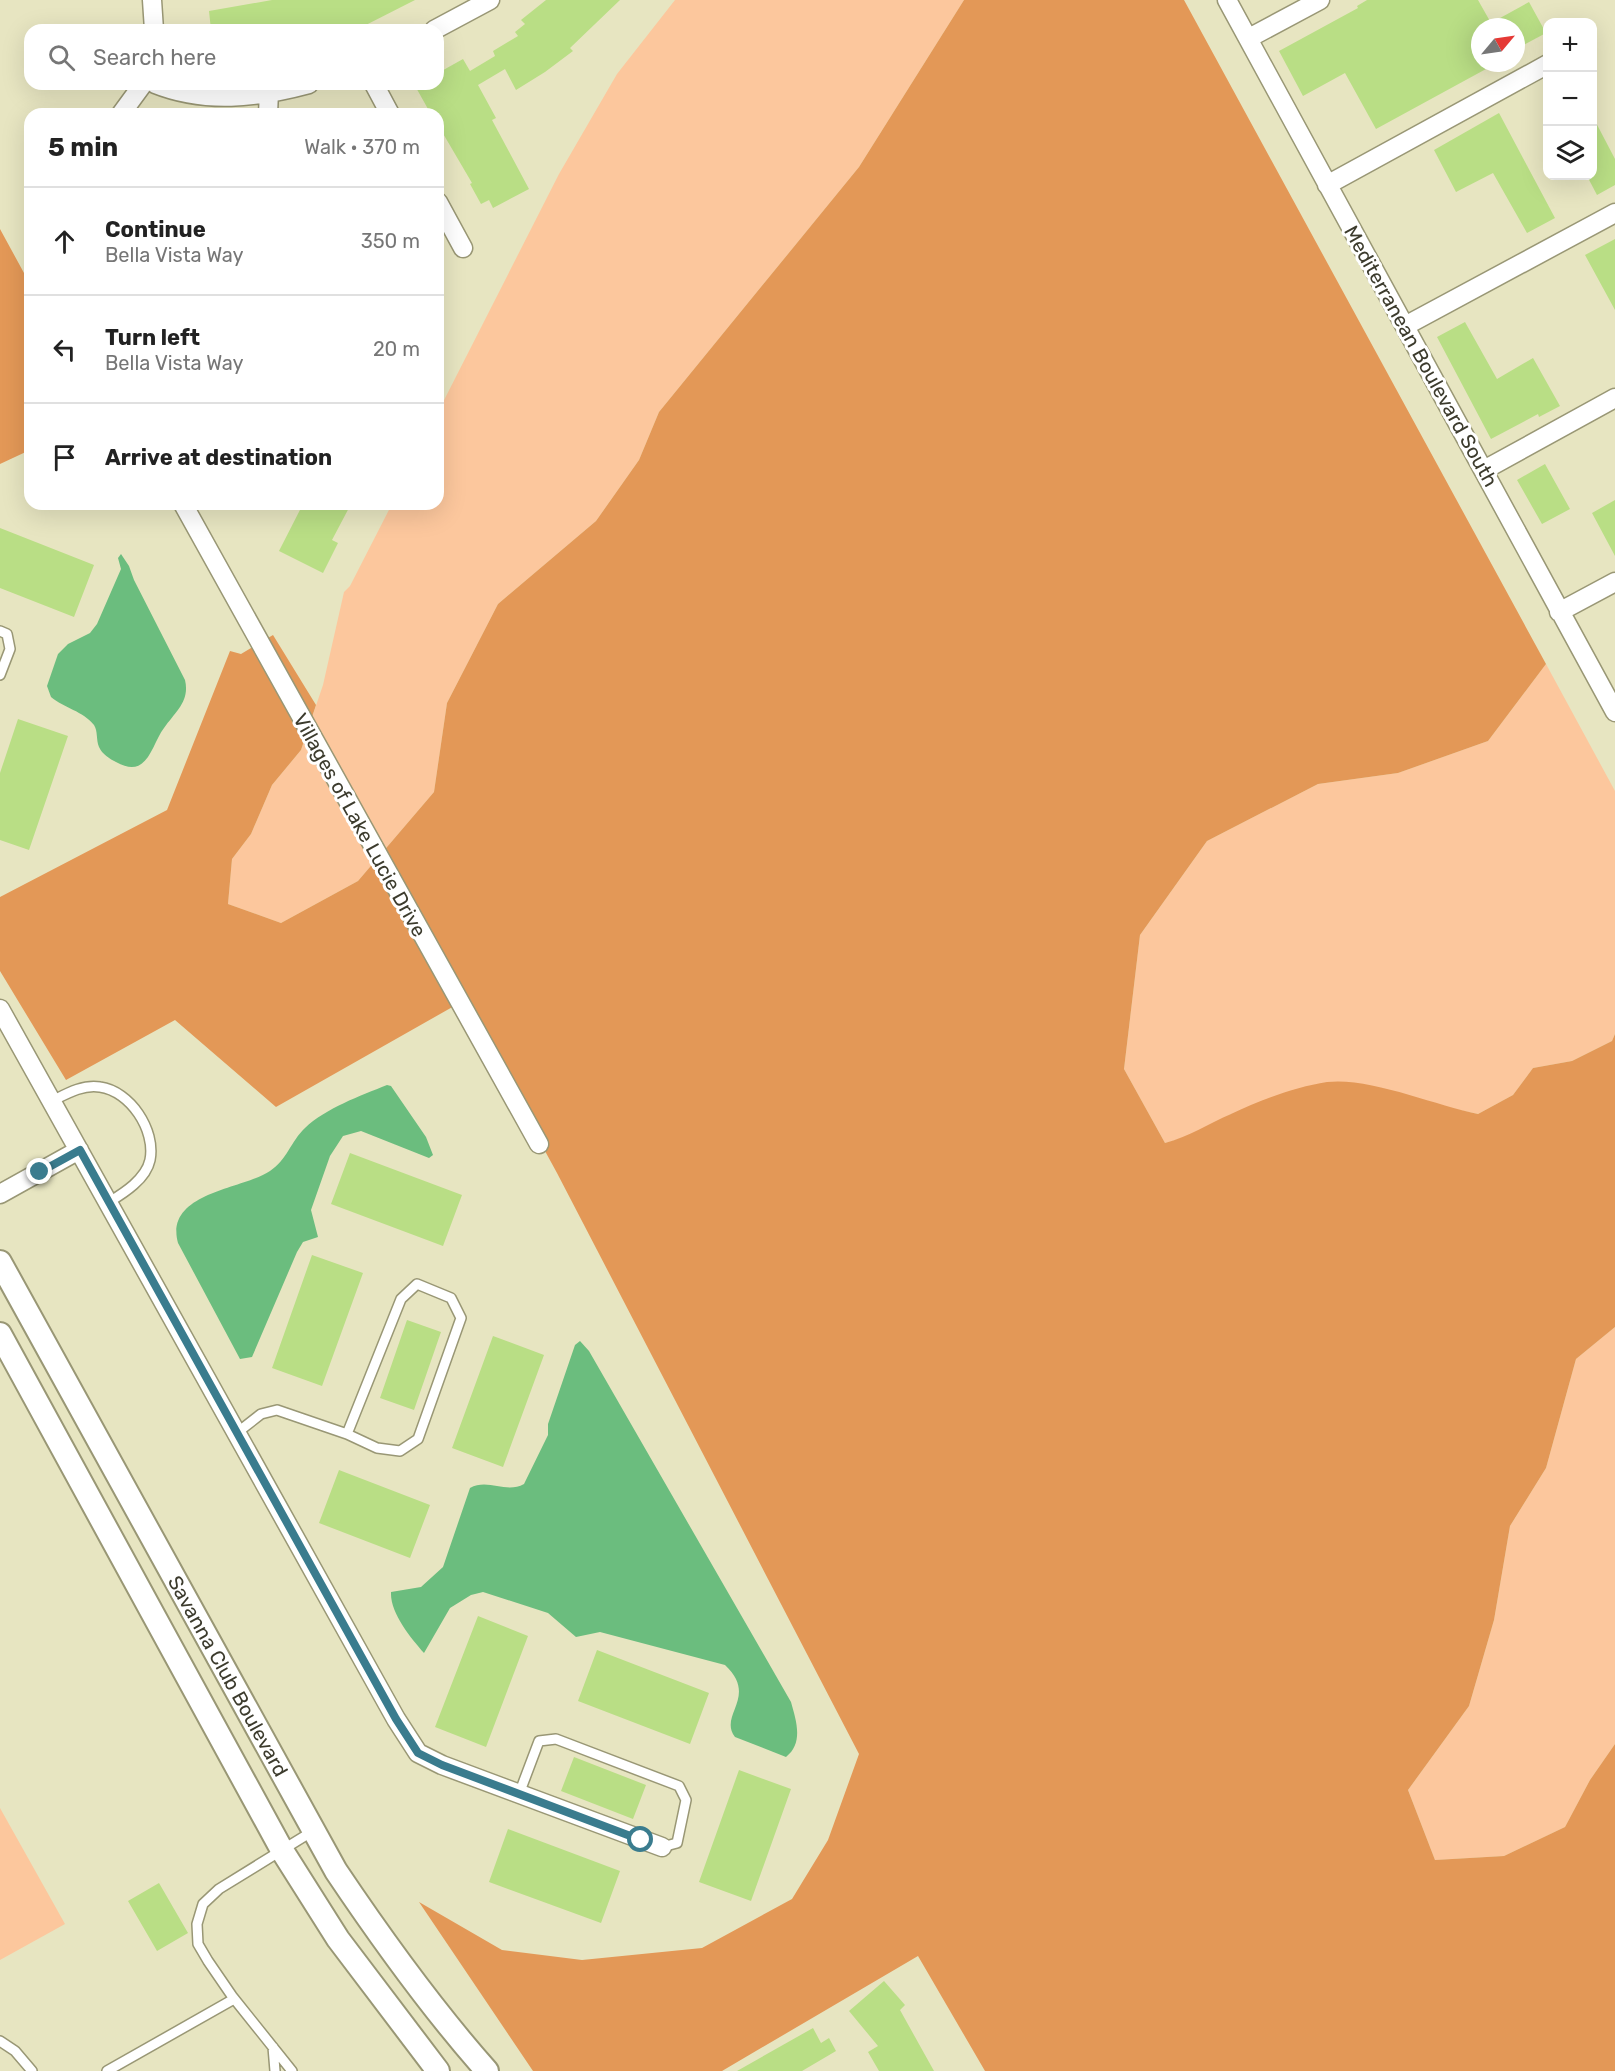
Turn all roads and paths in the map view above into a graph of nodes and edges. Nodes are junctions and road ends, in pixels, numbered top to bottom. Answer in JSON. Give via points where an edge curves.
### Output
{"nodes":[{"id":1,"x":152,"y":0,"type":"edge"},
{"id":2,"x":490,"y":0,"type":"edge"},
{"id":3,"x":1227,"y":0,"type":"edge"},
{"id":4,"x":1320,"y":0,"type":"edge"},
{"id":5,"x":154,"y":24,"type":"edge"},
{"id":6,"x":444,"y":25,"type":"edge"},
{"id":7,"x":1249,"y":38,"type":"junction"},
{"id":8,"x":1543,"y":67,"type":"edge"},
{"id":9,"x":139,"y":90,"type":"edge"},
{"id":10,"x":172,"y":90,"type":"edge"},
{"id":11,"x":279,"y":90,"type":"edge"},
{"id":12,"x":377,"y":90,"type":"edge"},
{"id":13,"x":269,"y":92,"type":"junction"},
{"id":14,"x":125,"y":108,"type":"edge"},
{"id":15,"x":268,"y":108,"type":"edge"},
{"id":16,"x":387,"y":108,"type":"edge"},
{"id":17,"x":1327,"y":185,"type":"junction"},
{"id":18,"x":444,"y":213,"type":"edge"},
{"id":19,"x":1615,"y":213,"type":"edge"},
{"id":20,"x":463,"y":248,"type":"dead end"},
{"id":21,"x":1406,"y":326,"type":"junction"},
{"id":22,"x":1615,"y":398,"type":"edge"},
{"id":23,"x":1484,"y":470,"type":"junction"},
{"id":24,"x":186,"y":510,"type":"edge"},
{"id":25,"x":1615,"y":582,"type":"edge"},
{"id":26,"x":1559,"y":612,"type":"junction"},
{"id":27,"x":0,"y":631,"type":"edge"},
{"id":28,"x":0,"y":675,"type":"edge"},
{"id":29,"x":1615,"y":712,"type":"edge"},
{"id":30,"x":0,"y":1009,"type":"edge"},
{"id":31,"x":52,"y":1101,"type":"junction"},
{"id":32,"x":539,"y":1144,"type":"dead end"},
{"id":33,"x":80,"y":1150,"type":"junction"},
{"id":34,"x":0,"y":1194,"type":"edge"},
{"id":35,"x":109,"y":1202,"type":"junction"},
{"id":36,"x":0,"y":1262,"type":"edge"},
{"id":37,"x":0,"y":1334,"type":"edge"},
{"id":38,"x":238,"y":1432,"type":"junction"},
{"id":39,"x":347,"y":1434,"type":"junction"},
{"id":40,"x":519,"y":1794,"type":"junction"},
{"id":41,"x":314,"y":1831,"type":"junction"},
{"id":42,"x":662,"y":1847,"type":"joint"},
{"id":43,"x":283,"y":1851,"type":"junction"},
{"id":44,"x":234,"y":1999,"type":"junction"},
{"id":45,"x":0,"y":2041,"type":"edge"},
{"id":46,"x":272,"y":2044,"type":"junction"},
{"id":47,"x":32,"y":2071,"type":"edge"},
{"id":48,"x":107,"y":2071,"type":"edge"},
{"id":49,"x":276,"y":2071,"type":"edge"},
{"id":50,"x":292,"y":2071,"type":"edge"},
{"id":51,"x":438,"y":2071,"type":"edge"},
{"id":52,"x":487,"y":2071,"type":"edge"}],
"edges":[{"from":1,"to":5,"type":"street"},
{"from":2,"to":6,"type":"street"},
{"from":3,"to":7,"type":"street","name":"Mediterranean Boulevard South"},
{"from":4,"to":7,"type":"street"},
{"from":7,"to":17,"type":"street","name":"Mediterranean Boulevard South"},
{"from":8,"to":17,"type":"street"},
{"from":9,"to":14,"type":"street"},
{"from":10,"to":13,"type":"street","via":[[211,98]]},
{"from":11,"to":13,"type":"street"},
{"from":12,"to":16,"type":"street"},
{"from":13,"to":15,"type":"street"},
{"from":17,"to":21,"type":"street","name":"Mediterranean Boulevard South"},
{"from":18,"to":20,"type":"street"},
{"from":19,"to":21,"type":"street"},
{"from":21,"to":23,"type":"street","name":"Mediterranean Boulevard South"},
{"from":22,"to":23,"type":"street"},
{"from":23,"to":26,"type":"street","name":"Mediterranean Boulevard South"},
{"from":24,"to":32,"type":"street","name":"Villages of Lake Lucie Drive"},
{"from":25,"to":26,"type":"street"},
{"from":26,"to":29,"type":"street","name":"Mediterranean Boulevard South"},
{"from":27,"to":28,"type":"lane","via":[[7,634],[10,649]]},
{"from":30,"to":31,"type":"street"},
{"from":31,"to":33,"type":"street"},
{"from":31,"to":35,"type":"lane","via":[[74,1090],[99,1086],[123,1095],[139,1115],[149,1138],[150,1161],[140,1179]]},
{"from":33,"to":34,"type":"street"},
{"from":33,"to":35,"type":"street"},
{"from":35,"to":38,"type":"street"},
{"from":36,"to":41,"type":"street","name":"Savanna Club Boulevard"},
{"from":37,"to":43,"type":"street","name":"Savanna Club Boulevard"},
{"from":38,"to":39,"type":"lane","via":[[261,1414],[277,1410]]},
{"from":38,"to":40,"type":"street","via":[[418,1753]]},
{"from":39,"to":39,"type":"lane","via":[[377,1448],[400,1451],[418,1439],[461,1318],[451,1298],[417,1284],[401,1299]]},
{"from":40,"to":42,"type":"street"},
{"from":40,"to":42,"type":"lane","via":[[539,1741],[548,1740],[668,1781],[679,1786],[686,1800],[677,1843]]},
{"from":41,"to":43,"type":"lane"},
{"from":41,"to":52,"type":"street","name":"Savanna Club Boulevard","via":[[393,1957]]},
{"from":43,"to":44,"type":"lane","via":[[219,1889],[203,1904],[197,1924],[198,1944]]},
{"from":43,"to":51,"type":"street","name":"Savanna Club Boulevard","via":[[338,1939]]},
{"from":44,"to":46,"type":"lane"},
{"from":44,"to":48,"type":"lane"},
{"from":45,"to":47,"type":"lane"},
{"from":46,"to":49,"type":"lane"},
{"from":46,"to":50,"type":"lane"}]}
